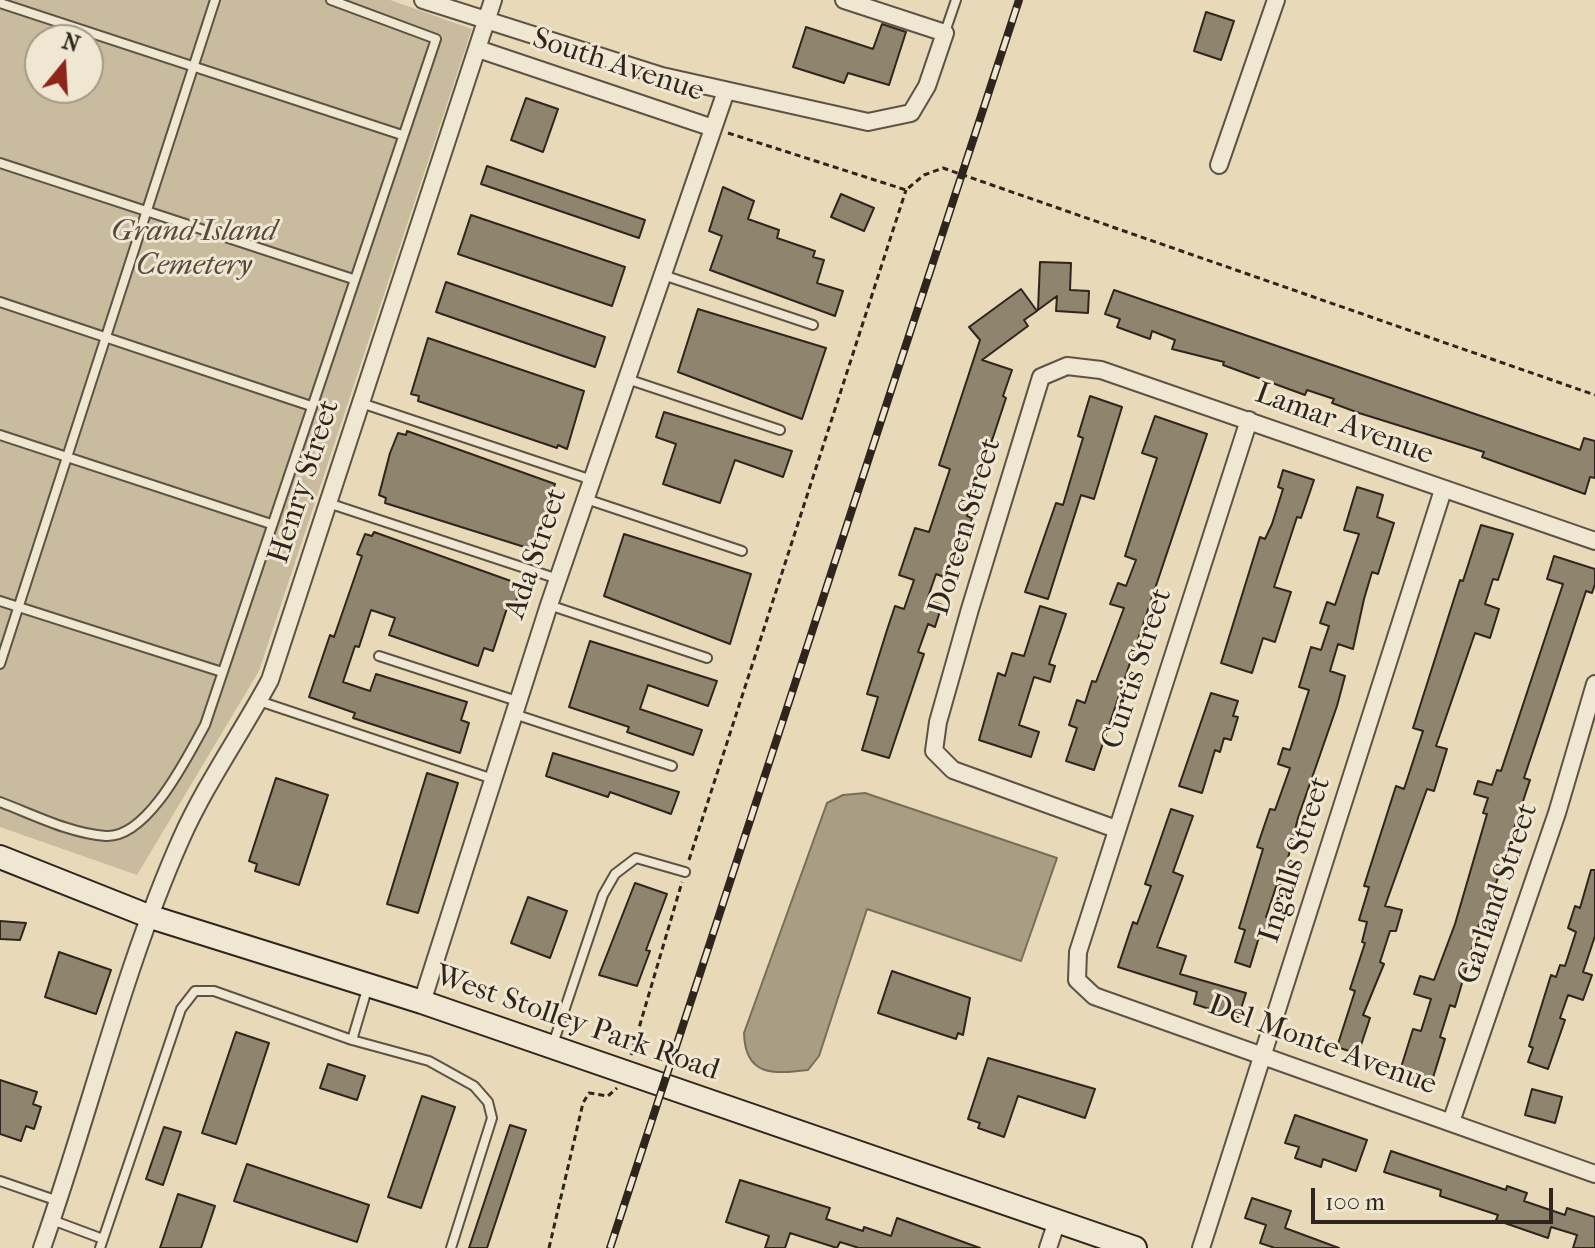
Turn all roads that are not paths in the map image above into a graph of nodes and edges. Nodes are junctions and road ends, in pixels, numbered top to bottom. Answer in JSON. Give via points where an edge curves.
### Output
{"nodes":[{"id":1,"x":215,"y":0,"type":"edge"},
{"id":2,"x":331,"y":0,"type":"edge"},
{"id":3,"x":423,"y":0,"type":"edge"},
{"id":4,"x":493,"y":0,"type":"edge"},
{"id":5,"x":844,"y":0,"type":"edge"},
{"id":6,"x":956,"y":0,"type":"edge"},
{"id":7,"x":1276,"y":0,"type":"edge"},
{"id":8,"x":0,"y":3,"type":"edge"},
{"id":9,"x":487,"y":22,"type":"junction"},
{"id":10,"x":945,"y":33,"type":"junction"},
{"id":11,"x":478,"y":49,"type":"junction"},
{"id":12,"x":193,"y":67,"type":"junction"},
{"id":13,"x":726,"y":91,"type":"junction"},
{"id":14,"x":713,"y":128,"type":"junction"},
{"id":15,"x":402,"y":135,"type":"junction"},
{"id":16,"x":0,"y":163,"type":"edge"},
{"id":17,"x":1219,"y":165,"type":"dead end"},
{"id":18,"x":147,"y":211,"type":"junction"},
{"id":19,"x":663,"y":275,"type":"junction"},
{"id":20,"x":353,"y":279,"type":"junction"},
{"id":21,"x":0,"y":302,"type":"edge"},
{"id":22,"x":813,"y":325,"type":"dead end"},
{"id":23,"x":107,"y":338,"type":"junction"},
{"id":24,"x":1073,"y":366,"type":"joint"},
{"id":25,"x":627,"y":379,"type":"junction"},
{"id":26,"x":360,"y":403,"type":"junction"},
{"id":27,"x":311,"y":406,"type":"junction"},
{"id":28,"x":1249,"y":420,"type":"junction"},
{"id":29,"x":780,"y":430,"type":"dead end"},
{"id":30,"x":0,"y":435,"type":"edge"},
{"id":31,"x":68,"y":458,"type":"junction"},
{"id":32,"x":592,"y":480,"type":"junction"},
{"id":33,"x":1443,"y":490,"type":"junction"},
{"id":34,"x":586,"y":499,"type":"junction"},
{"id":35,"x":327,"y":503,"type":"junction"},
{"id":36,"x":271,"y":524,"type":"junction"},
{"id":37,"x":1595,"y":541,"type":"edge"},
{"id":38,"x":742,"y":551,"type":"dead end"},
{"id":39,"x":558,"y":579,"type":"junction"},
{"id":40,"x":0,"y":601,"type":"edge"},
{"id":41,"x":549,"y":605,"type":"junction"},
{"id":42,"x":19,"y":607,"type":"junction"},
{"id":43,"x":379,"y":656,"type":"dead end"},
{"id":44,"x":707,"y":658,"type":"dead end"},
{"id":45,"x":0,"y":664,"type":"edge"},
{"id":46,"x":222,"y":672,"type":"junction"},
{"id":47,"x":1595,"y":684,"type":"edge"},
{"id":48,"x":259,"y":701,"type":"junction"},
{"id":49,"x":515,"y":708,"type":"junction"},
{"id":50,"x":672,"y":766,"type":"dead end"},
{"id":51,"x":493,"y":779,"type":"junction"},
{"id":52,"x":0,"y":802,"type":"edge"},
{"id":53,"x":1116,"y":829,"type":"junction"},
{"id":54,"x":0,"y":857,"type":"edge"},
{"id":55,"x":685,"y":872,"type":"road end"},
{"id":56,"x":151,"y":917,"type":"junction"},
{"id":57,"x":1083,"y":936,"type":"joint"},
{"id":58,"x":369,"y":985,"type":"junction"},
{"id":59,"x":422,"y":1002,"type":"junction"},
{"id":60,"x":352,"y":1040,"type":"junction"},
{"id":61,"x":551,"y":1048,"type":"junction"},
{"id":62,"x":1264,"y":1054,"type":"junction"},
{"id":63,"x":1451,"y":1122,"type":"junction"},
{"id":64,"x":1595,"y":1174,"type":"edge"},
{"id":65,"x":0,"y":1181,"type":"edge"},
{"id":66,"x":58,"y":1201,"type":"junction"},
{"id":67,"x":52,"y":1220,"type":"junction"},
{"id":68,"x":1057,"y":1221,"type":"junction"},
{"id":69,"x":102,"y":1243,"type":"edge"},
{"id":70,"x":42,"y":1248,"type":"edge"},
{"id":71,"x":451,"y":1248,"type":"edge"},
{"id":72,"x":1048,"y":1248,"type":"edge"},
{"id":73,"x":1135,"y":1248,"type":"edge"},
{"id":74,"x":1201,"y":1248,"type":"edge"}],
"edges":[{"from":1,"to":12,"type":"lane"},
{"from":2,"to":15,"type":"lane","via":[[436,39]]},
{"from":3,"to":9,"type":"street"},
{"from":4,"to":9,"type":"street","name":"Henry Street"},
{"from":5,"to":10,"type":"street"},
{"from":6,"to":10,"type":"lane"},
{"from":7,"to":17,"type":"street"},
{"from":8,"to":12,"type":"lane"},
{"from":9,"to":11,"type":"street","name":"Henry Street"},
{"from":9,"to":13,"type":"street"},
{"from":10,"to":13,"type":"street","name":"South Avenue","via":[[927,86],[911,113],[868,122]]},
{"from":11,"to":14,"type":"street","name":"South Avenue"},
{"from":11,"to":26,"type":"street","name":"Henry Street"},
{"from":12,"to":15,"type":"lane"},
{"from":12,"to":18,"type":"lane"},
{"from":13,"to":14,"type":"street","name":"South Avenue"},
{"from":14,"to":19,"type":"street","name":"Ada Street"},
{"from":15,"to":20,"type":"lane"},
{"from":16,"to":18,"type":"lane"},
{"from":18,"to":20,"type":"lane"},
{"from":18,"to":23,"type":"lane"},
{"from":19,"to":22,"type":"lane"},
{"from":19,"to":25,"type":"street","name":"Ada Street"},
{"from":20,"to":27,"type":"lane"},
{"from":21,"to":23,"type":"lane"},
{"from":23,"to":27,"type":"lane"},
{"from":23,"to":31,"type":"lane"},
{"from":24,"to":28,"type":"street","name":"Lamar Avenue","via":[[1101,370]]},
{"from":24,"to":53,"type":"street","name":"Doreen Street","via":[[1041,377],[934,751],[953,770]]},
{"from":25,"to":29,"type":"lane"},
{"from":25,"to":32,"type":"street","name":"Ada Street"},
{"from":26,"to":32,"type":"lane"},
{"from":26,"to":35,"type":"street","name":"Henry Street"},
{"from":27,"to":36,"type":"lane"},
{"from":28,"to":33,"type":"street","name":"Lamar Avenue"},
{"from":28,"to":53,"type":"street","name":"Curtis Street"},
{"from":30,"to":31,"type":"lane"},
{"from":31,"to":36,"type":"lane"},
{"from":31,"to":42,"type":"lane"},
{"from":32,"to":34,"type":"street","name":"Ada Street"},
{"from":33,"to":37,"type":"street","name":"Lamar Avenue"},
{"from":33,"to":62,"type":"street","name":"Ingalls Street"},
{"from":34,"to":38,"type":"lane"},
{"from":34,"to":39,"type":"street","name":"Ada Street"},
{"from":35,"to":39,"type":"lane"},
{"from":35,"to":48,"type":"street","name":"Henry Street"},
{"from":36,"to":46,"type":"lane"},
{"from":39,"to":41,"type":"street","name":"Ada Street"},
{"from":40,"to":42,"type":"lane"},
{"from":41,"to":44,"type":"lane"},
{"from":41,"to":49,"type":"street","name":"Ada Street"},
{"from":42,"to":45,"type":"lane"},
{"from":42,"to":46,"type":"lane"},
{"from":43,"to":49,"type":"lane"},
{"from":46,"to":52,"type":"lane","via":[[205,725],[166,791],[133,827],[107,836]]},
{"from":47,"to":63,"type":"street","name":"Garland Street","via":[[1557,813]]},
{"from":48,"to":51,"type":"lane"},
{"from":48,"to":56,"type":"street","name":"Henry Street","via":[[205,788]]},
{"from":49,"to":50,"type":"lane"},
{"from":49,"to":51,"type":"street","name":"Ada Street"},
{"from":51,"to":59,"type":"street","name":"Ada Street"},
{"from":53,"to":57,"type":"street","name":"Curtis Street"},
{"from":54,"to":56,"type":"main road","name":"West Stolley Park Road"},
{"from":55,"to":61,"type":"lane","via":[[636,858],[615,874],[603,895]]},
{"from":56,"to":58,"type":"main road","name":"West Stolley Park Road"},
{"from":56,"to":66,"type":"street","name":"Henry Street"},
{"from":57,"to":62,"type":"street","name":"Del Monte Avenue","via":[[1077,980],[1094,996]]},
{"from":58,"to":59,"type":"main road","name":"West Stolley Park Road"},
{"from":58,"to":60,"type":"lane"},
{"from":59,"to":61,"type":"main road","name":"West Stolley Park Road"},
{"from":60,"to":69,"type":"lane","via":[[214,991],[195,991],[181,1009]]},
{"from":60,"to":71,"type":"lane","via":[[429,1061],[474,1086],[488,1102],[492,1118]]},
{"from":61,"to":68,"type":"main road","name":"West Stolley Park Road"},
{"from":62,"to":63,"type":"street","name":"Del Monte Avenue"},
{"from":62,"to":74,"type":"street","name":"Ingalls Street"},
{"from":63,"to":64,"type":"street","name":"Del Monte Avenue"},
{"from":65,"to":66,"type":"lane"},
{"from":66,"to":67,"type":"street","name":"Henry Street"},
{"from":67,"to":69,"type":"lane"},
{"from":67,"to":70,"type":"street","name":"Henry Street"},
{"from":68,"to":72,"type":"street"},
{"from":68,"to":73,"type":"main road","name":"West Stolley Park Road"}]}
